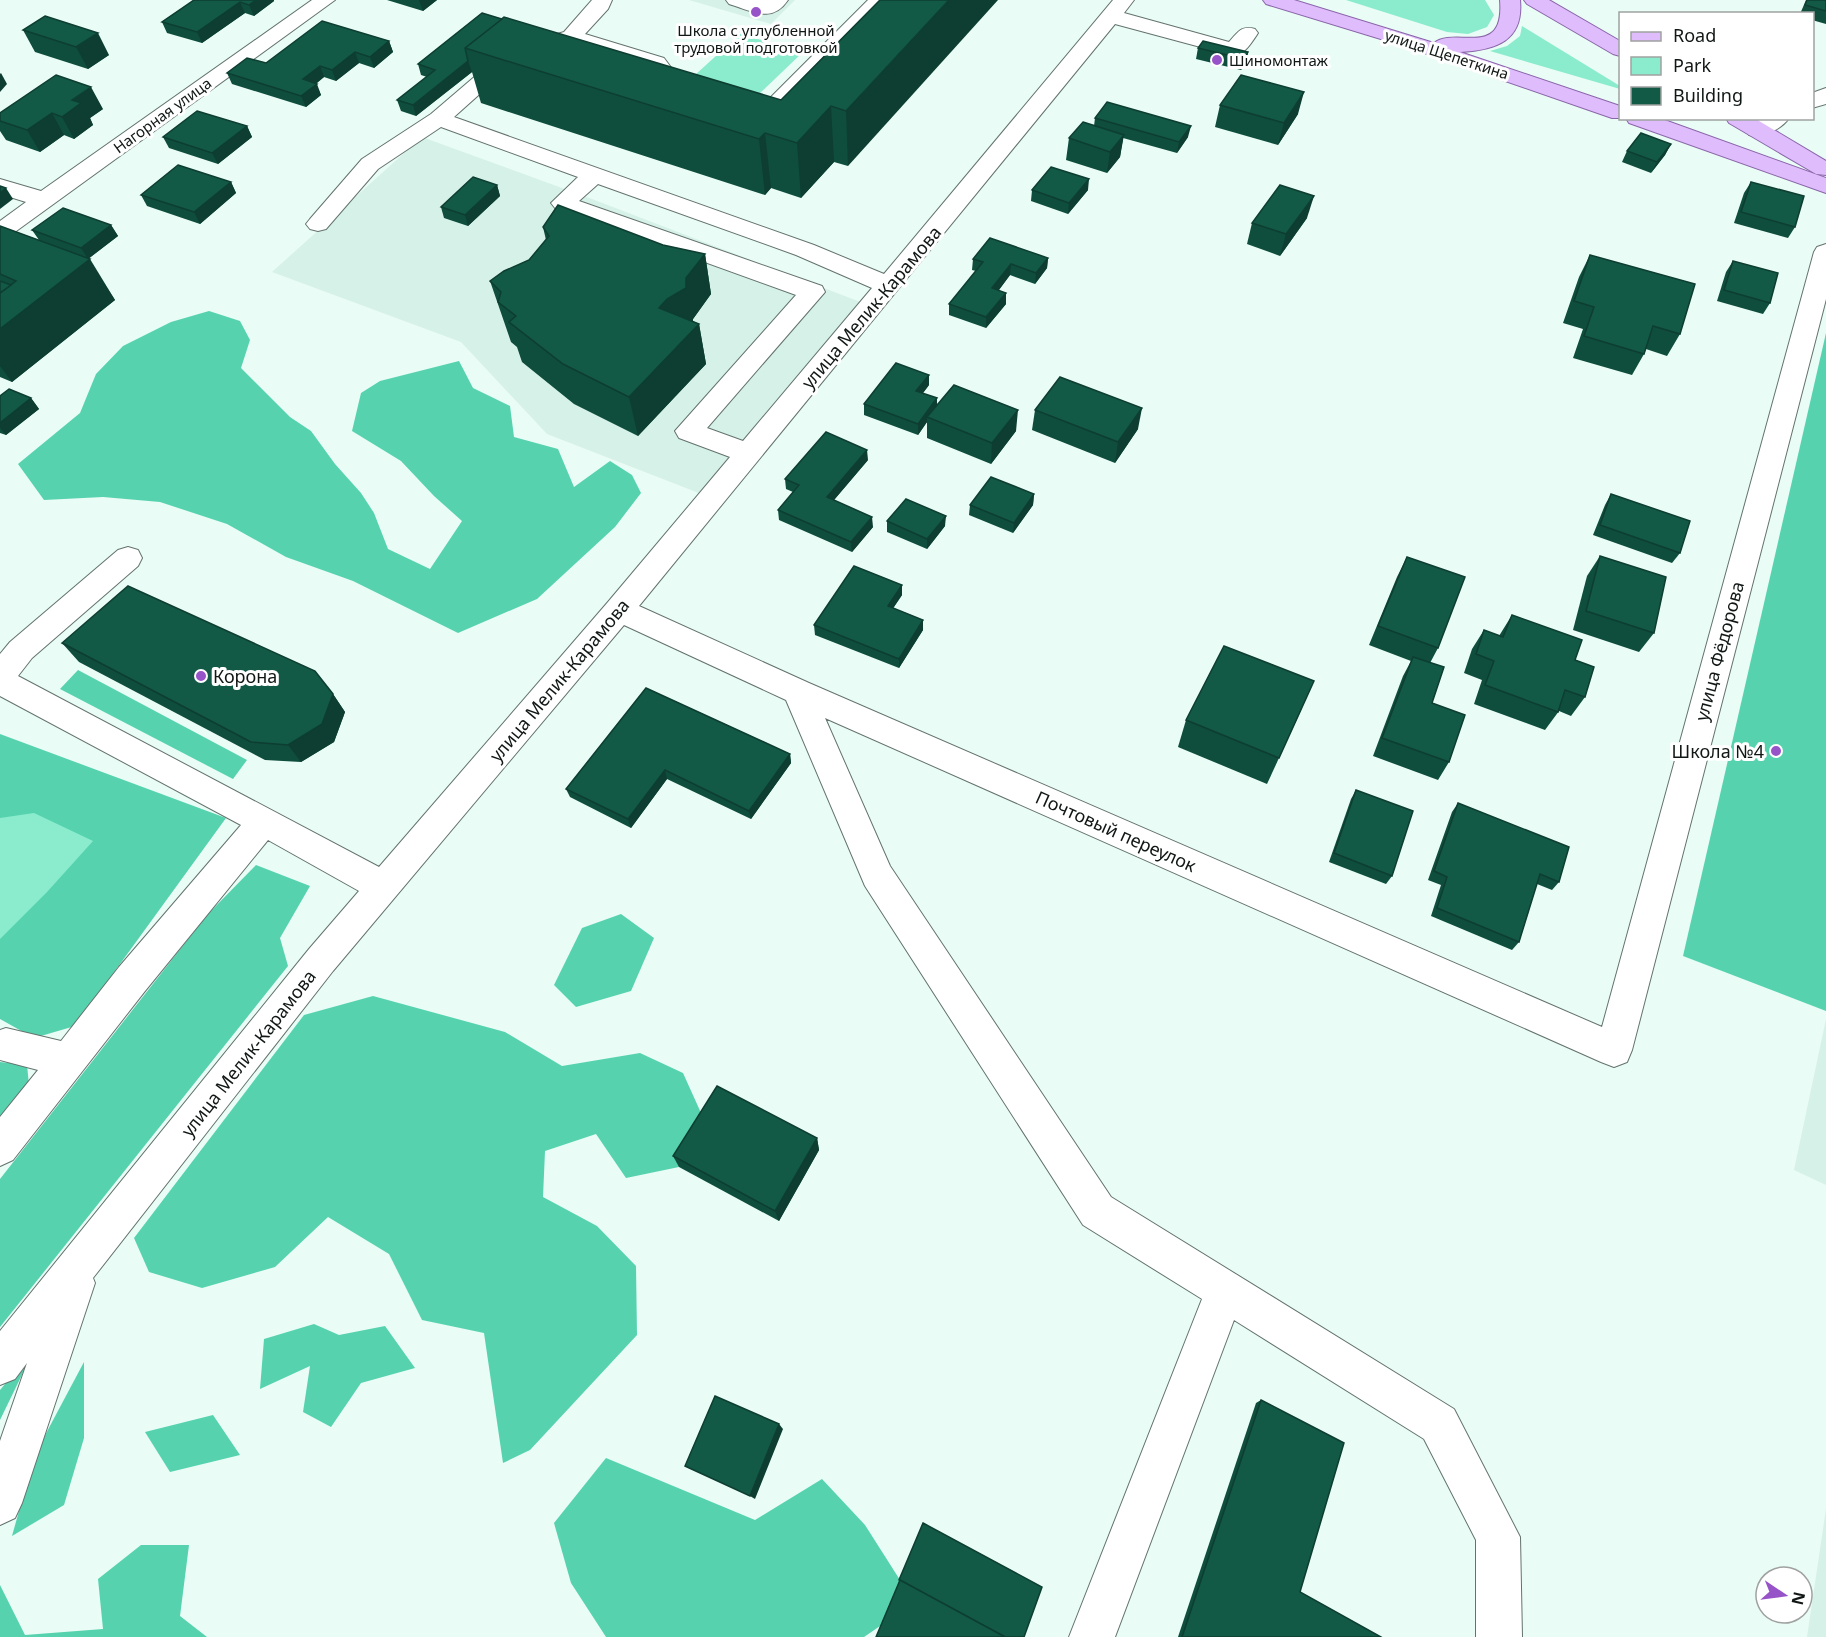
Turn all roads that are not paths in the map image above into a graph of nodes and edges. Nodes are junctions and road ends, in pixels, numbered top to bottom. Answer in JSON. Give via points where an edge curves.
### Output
{"nodes":[{"id":1,"x":325,"y":0,"type":"edge"},
{"id":2,"x":602,"y":0,"type":"edge"},
{"id":3,"x":736,"y":0,"type":"edge"},
{"id":4,"x":778,"y":0,"type":"edge"},
{"id":5,"x":880,"y":0,"type":"edge"},
{"id":6,"x":1273,"y":0,"type":"edge"},
{"id":7,"x":1510,"y":0,"type":"edge"},
{"id":8,"x":1534,"y":0,"type":"edge"},
{"id":9,"x":1117,"y":8,"type":"edge"},
{"id":10,"x":1248,"y":33,"type":"dead end"},
{"id":11,"x":571,"y":36,"type":"junction"},
{"id":12,"x":1414,"y":43,"type":"junction"},
{"id":13,"x":1619,"y":49,"type":"edge"},
{"id":14,"x":690,"y":87,"type":"edge"},
{"id":15,"x":724,"y":97,"type":"edge"},
{"id":16,"x":1619,"y":113,"type":"edge"},
{"id":17,"x":439,"y":119,"type":"junction"},
{"id":18,"x":1642,"y":120,"type":"edge"},
{"id":19,"x":1740,"y":120,"type":"edge"},
{"id":20,"x":1774,"y":120,"type":"edge"},
{"id":21,"x":1667,"y":129,"type":"junction"},
{"id":22,"x":1757,"y":130,"type":"junction"},
{"id":23,"x":1650,"y":150,"type":"edge"},
{"id":24,"x":1826,"y":170,"type":"edge"},
{"id":25,"x":593,"y":176,"type":"junction"},
{"id":26,"x":0,"y":186,"type":"edge"},
{"id":27,"x":1826,"y":186,"type":"edge"},
{"id":28,"x":44,"y":200,"type":"junction"},
{"id":29,"x":318,"y":224,"type":"dead end"},
{"id":30,"x":0,"y":232,"type":"edge"},
{"id":31,"x":1826,"y":252,"type":"edge"},
{"id":32,"x":888,"y":285,"type":"junction"},
{"id":33,"x":748,"y":454,"type":"junction"},
{"id":34,"x":128,"y":558,"type":"dead end"},
{"id":35,"x":619,"y":610,"type":"junction"},
{"id":36,"x":0,"y":676,"type":"edge"},
{"id":37,"x":0,"y":681,"type":"edge"},
{"id":38,"x":798,"y":692,"type":"junction"},
{"id":39,"x":264,"y":821,"type":"junction"},
{"id":40,"x":383,"y":887,"type":"junction"},
{"id":41,"x":6,"y":1045,"type":"dead end"},
{"id":42,"x":1614,"y":1050,"type":"joint"},
{"id":43,"x":69,"y":1060,"type":"junction"},
{"id":44,"x":0,"y":1147,"type":"edge"},
{"id":45,"x":82,"y":1263,"type":"junction"},
{"id":46,"x":1225,"y":1291,"type":"junction"},
{"id":47,"x":0,"y":1364,"type":"edge"},
{"id":48,"x":0,"y":1503,"type":"edge"},
{"id":49,"x":1092,"y":1637,"type":"edge"},
{"id":50,"x":1499,"y":1637,"type":"edge"}],
"edges":[{"from":1,"to":28,"type":"street","name":"Нагорная улица"},
{"from":2,"to":11,"type":"street"},
{"from":3,"to":4,"type":"street","via":[[769,9]]},
{"from":5,"to":15,"type":"street","via":[[769,111]]},
{"from":6,"to":12,"type":"main road","name":"улица Щепеткина"},
{"from":7,"to":12,"type":"main road","via":[[1514,14],[1505,33],[1487,43]]},
{"from":8,"to":13,"type":"main road"},
{"from":9,"to":10,"type":"street","via":[[1234,50]]},
{"from":9,"to":32,"type":"street","name":"улица Мелик-Карамова"},
{"from":11,"to":14,"type":"street","via":[[656,63],[667,80]]},
{"from":11,"to":17,"type":"street","via":[[514,53]]},
{"from":12,"to":16,"type":"main road","name":"улица Щепеткина"},
{"from":17,"to":25,"type":"street"},
{"from":17,"to":29,"type":"street","via":[[370,164]]},
{"from":18,"to":21,"type":"main road"},
{"from":19,"to":22,"type":"main road"},
{"from":20,"to":22,"type":"street"},
{"from":21,"to":23,"type":"street"},
{"from":21,"to":27,"type":"main road"},
{"from":22,"to":24,"type":"main road"},
{"from":25,"to":32,"type":"street","via":[[805,250]]},
{"from":25,"to":33,"type":"street","via":[[563,203],[813,292],[689,431]]},
{"from":26,"to":28,"type":"street"},
{"from":28,"to":30,"type":"street","name":"Нагорная улица"},
{"from":31,"to":42,"type":"street","name":"улица Фёдорова"},
{"from":32,"to":33,"type":"street","name":"улица Мелик-Карамова"},
{"from":33,"to":35,"type":"street","name":"улица Мелик-Карамова"},
{"from":34,"to":36,"type":"street","via":[[21,650]]},
{"from":35,"to":38,"type":"street","name":"Почтовый переулок"},
{"from":35,"to":40,"type":"street","name":"улица Мелик-Карамова"},
{"from":37,"to":39,"type":"street"},
{"from":38,"to":42,"type":"street","name":"Почтовый переулок"},
{"from":38,"to":46,"type":"street","via":[[877,875],[1097,1211]]},
{"from":39,"to":40,"type":"street"},
{"from":39,"to":43,"type":"street"},
{"from":40,"to":45,"type":"street","name":"улица Мелик-Карамова"},
{"from":41,"to":43,"type":"street"},
{"from":43,"to":44,"type":"street"},
{"from":45,"to":47,"type":"street","name":"улица Мелик-Карамова"},
{"from":45,"to":48,"type":"street"},
{"from":46,"to":49,"type":"street"},
{"from":46,"to":50,"type":"street","via":[[1439,1424],[1498,1537]]}]}
